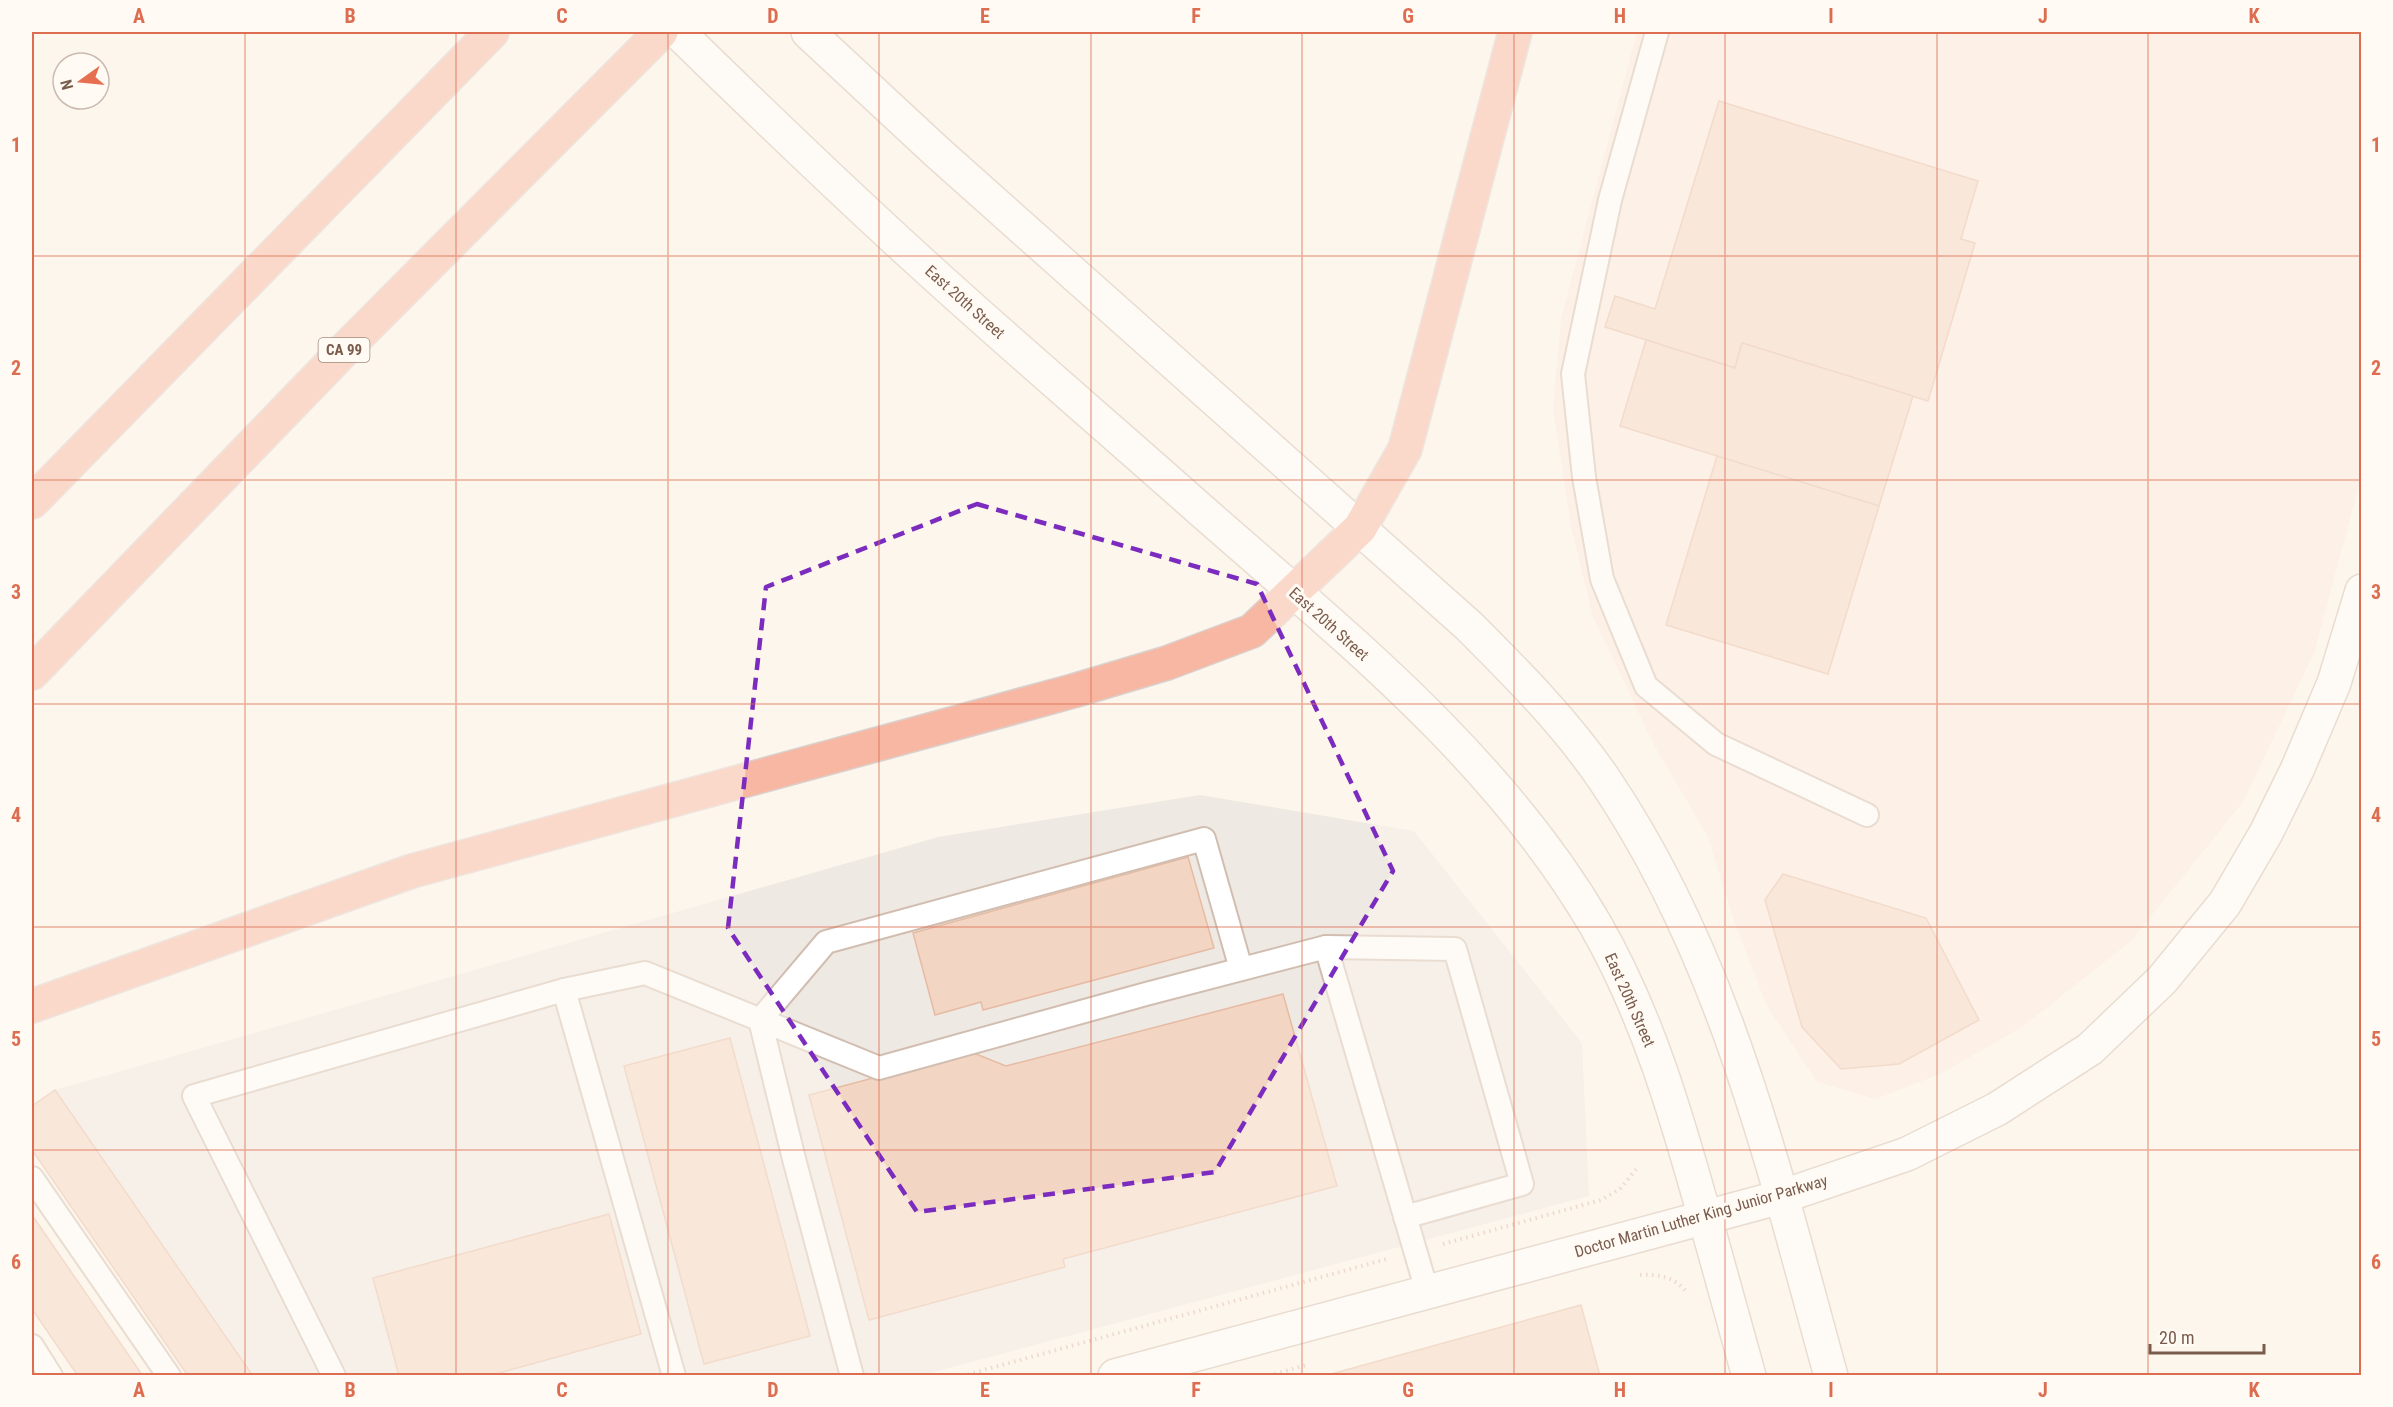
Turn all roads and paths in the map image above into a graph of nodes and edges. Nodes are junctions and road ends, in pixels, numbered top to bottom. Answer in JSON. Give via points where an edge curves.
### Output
{"nodes":[{"id":1,"x":492,"y":32,"type":"edge"},
{"id":2,"x":661,"y":32,"type":"edge"},
{"id":3,"x":678,"y":32,"type":"edge"},
{"id":4,"x":808,"y":32,"type":"edge"},
{"id":5,"x":1515,"y":32,"type":"edge"},
{"id":6,"x":1657,"y":32,"type":"edge"},
{"id":7,"x":32,"y":502,"type":"edge"},
{"id":8,"x":1360,"y":528,"type":"junction"},
{"id":9,"x":2361,"y":591,"type":"edge"},
{"id":10,"x":1294,"y":592,"type":"junction"},
{"id":11,"x":32,"y":673,"type":"edge"},
{"id":12,"x":1867,"y":814,"type":"dead end"},
{"id":13,"x":1326,"y":947,"type":"junction"},
{"id":14,"x":1241,"y":969,"type":"junction"},
{"id":15,"x":564,"y":990,"type":"junction"},
{"id":16,"x":32,"y":1006,"type":"edge"},
{"id":17,"x":760,"y":1020,"type":"junction"},
{"id":18,"x":1637,"y":1168,"type":"dead end"},
{"id":19,"x":32,"y":1178,"type":"edge"},
{"id":20,"x":1781,"y":1197,"type":"junction"},
{"id":21,"x":1405,"y":1217,"type":"junction"},
{"id":22,"x":1705,"y":1218,"type":"junction"},
{"id":23,"x":1415,"y":1251,"type":"junction"},
{"id":24,"x":1634,"y":1276,"type":"dead end"},
{"id":25,"x":1427,"y":1291,"type":"junction"},
{"id":26,"x":1690,"y":1298,"type":"dead end"},
{"id":27,"x":32,"y":1346,"type":"edge"},
{"id":28,"x":1314,"y":1363,"type":"dead end"},
{"id":29,"x":51,"y":1376,"type":"edge"},
{"id":30,"x":169,"y":1376,"type":"edge"},
{"id":31,"x":334,"y":1376,"type":"edge"},
{"id":32,"x":674,"y":1376,"type":"edge"},
{"id":33,"x":852,"y":1376,"type":"edge"},
{"id":34,"x":962,"y":1376,"type":"edge"},
{"id":35,"x":1115,"y":1376,"type":"edge"},
{"id":36,"x":1269,"y":1376,"type":"edge"},
{"id":37,"x":1749,"y":1376,"type":"edge"},
{"id":38,"x":1831,"y":1376,"type":"edge"}],
"edges":[{"from":1,"to":7,"type":"highway"},
{"from":2,"to":11,"type":"highway","number":"CA 99","via":[[348,346]]},
{"from":3,"to":10,"type":"street","name":"East 20th Street","via":[[931,272]]},
{"from":4,"to":8,"type":"street"},
{"from":5,"to":8,"type":"highway","via":[[1405,449]]},
{"from":6,"to":12,"type":"lane","via":[[1610,200],[1573,374],[1584,477],[1602,579],[1646,686],[1716,744]]},
{"from":8,"to":10,"type":"highway"},
{"from":8,"to":20,"type":"street","via":[[1507,664],[1603,777],[1627,814],[1672,895],[1708,973],[1750,1088]]},
{"from":9,"to":20,"type":"street","name":"Doctor Martin Luther King Junior Parkway","via":[[2334,683],[2266,833],[2225,903],[2162,980],[2090,1049],[1997,1108],[1907,1154]]},
{"from":10,"to":16,"type":"highway","via":[[1252,632],[1167,663],[412,871]]},
{"from":10,"to":22,"type":"street","name":"East 20th Street","via":[[1441,726],[1528,824],[1575,891],[1618,970],[1649,1040],[1671,1099]]},
{"from":13,"to":14,"type":"lane"},
{"from":13,"to":21,"type":"lane"},
{"from":13,"to":21,"type":"lane","via":[[1455,949],[1522,1184]]},
{"from":14,"to":17,"type":"lane","via":[[879,1068]]},
{"from":14,"to":17,"type":"lane","via":[[1204,839],[826,942]]},
{"from":15,"to":17,"type":"lane","via":[[645,973]]},
{"from":15,"to":31,"type":"lane","via":[[194,1095]]},
{"from":15,"to":32,"type":"lane"},
{"from":17,"to":33,"type":"lane"},
{"from":18,"to":23,"type":"path","via":[[1620,1189],[1601,1200]]},
{"from":19,"to":30,"type":"lane"},
{"from":20,"to":22,"type":"street","name":"Doctor Martin Luther King Junior Parkway"},
{"from":20,"to":38,"type":"street"},
{"from":21,"to":23,"type":"lane"},
{"from":22,"to":25,"type":"street","name":"Doctor Martin Luther King Junior Parkway"},
{"from":22,"to":37,"type":"street","name":"East 20th Street"},
{"from":23,"to":25,"type":"lane"},
{"from":23,"to":34,"type":"path"},
{"from":24,"to":26,"type":"path","via":[[1665,1277],[1684,1288]]},
{"from":25,"to":35,"type":"street","name":"Doctor Martin Luther King Junior Parkway"},
{"from":27,"to":29,"type":"lane"},
{"from":28,"to":36,"type":"path"}]}
